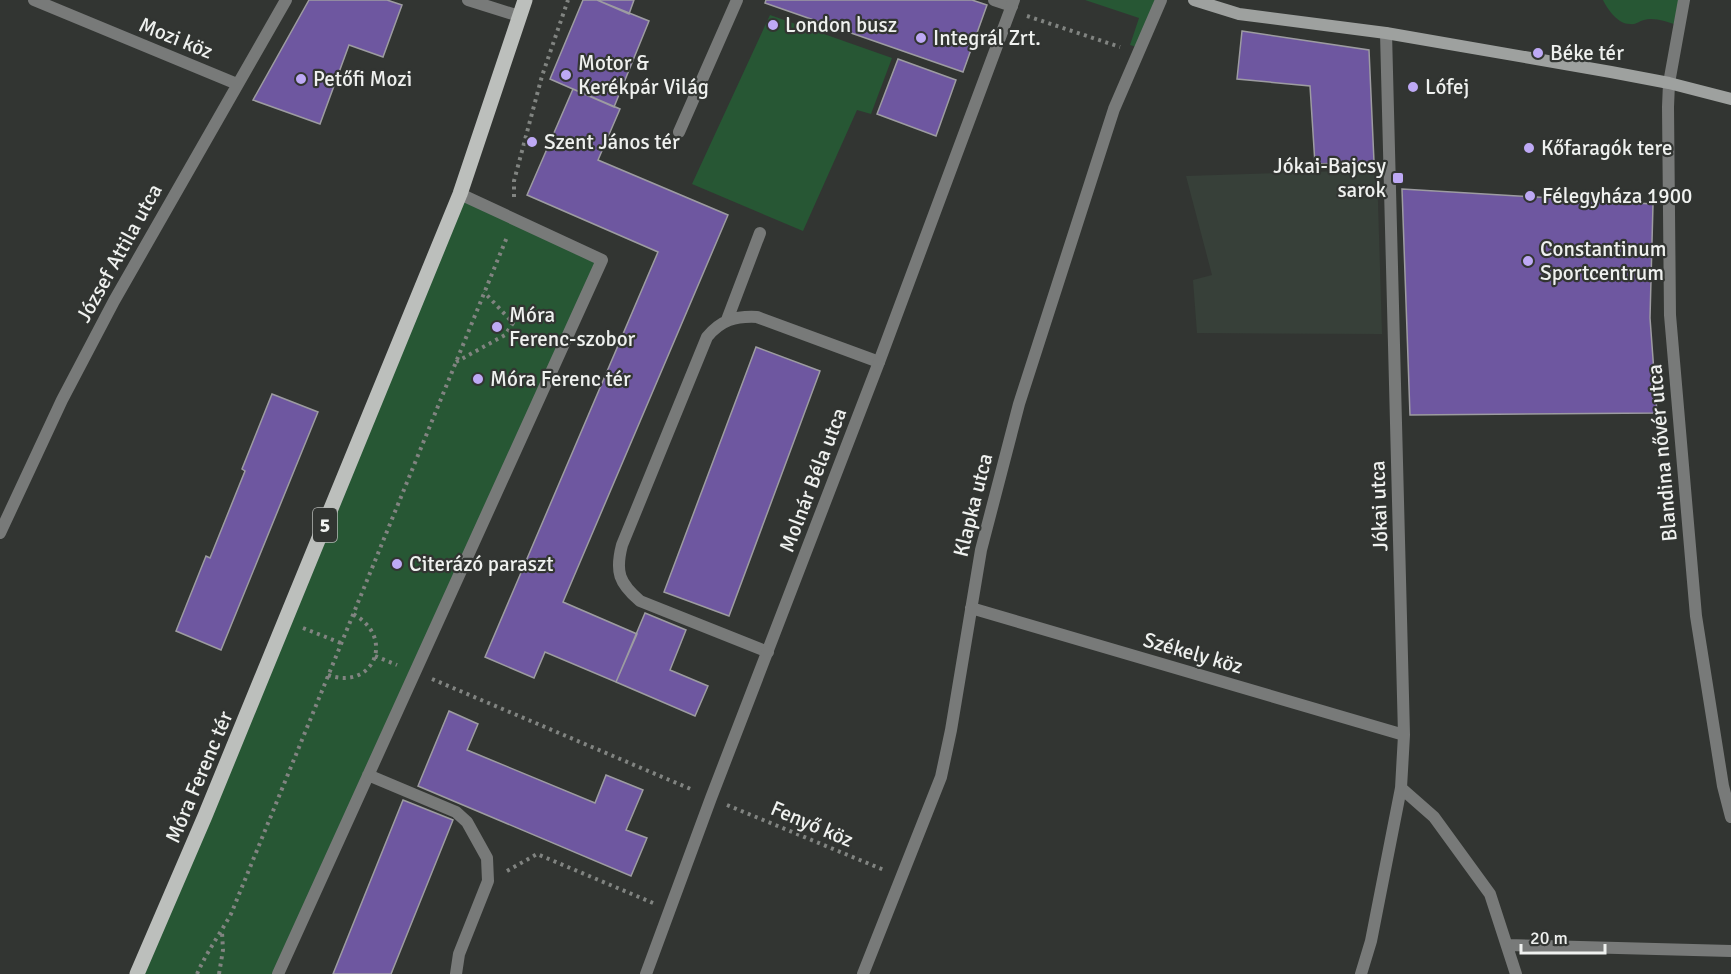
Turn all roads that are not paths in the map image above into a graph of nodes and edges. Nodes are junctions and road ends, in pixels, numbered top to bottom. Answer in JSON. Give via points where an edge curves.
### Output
{"nodes":[{"id":1,"x":34,"y":0,"type":"edge"},
{"id":2,"x":286,"y":0,"type":"edge"},
{"id":3,"x":468,"y":0,"type":"edge"},
{"id":4,"x":525,"y":0,"type":"edge"},
{"id":5,"x":737,"y":0,"type":"edge"},
{"id":6,"x":994,"y":0,"type":"edge"},
{"id":7,"x":1161,"y":0,"type":"edge"},
{"id":8,"x":1196,"y":0,"type":"edge"},
{"id":9,"x":1684,"y":0,"type":"edge"},
{"id":10,"x":1012,"y":6,"type":"edge"},
{"id":11,"x":519,"y":16,"type":"junction"},
{"id":12,"x":1386,"y":33,"type":"junction"},
{"id":13,"x":1669,"y":83,"type":"junction"},
{"id":14,"x":237,"y":84,"type":"junction"},
{"id":15,"x":1731,"y":99,"type":"edge"},
{"id":16,"x":679,"y":132,"type":"dead end"},
{"id":17,"x":460,"y":194,"type":"junction"},
{"id":18,"x":760,"y":233,"type":"dead end"},
{"id":19,"x":727,"y":320,"type":"junction"},
{"id":20,"x":879,"y":362,"type":"junction"},
{"id":21,"x":0,"y":533,"type":"edge"},
{"id":22,"x":971,"y":608,"type":"junction"},
{"id":23,"x":768,"y":652,"type":"junction"},
{"id":24,"x":1404,"y":735,"type":"junction"},
{"id":25,"x":368,"y":775,"type":"junction"},
{"id":26,"x":1401,"y":788,"type":"junction"},
{"id":27,"x":1731,"y":817,"type":"edge"},
{"id":28,"x":1507,"y":945,"type":"junction"},
{"id":29,"x":1731,"y":951,"type":"edge"},
{"id":30,"x":137,"y":974,"type":"edge"},
{"id":31,"x":278,"y":974,"type":"edge"},
{"id":32,"x":456,"y":974,"type":"edge"},
{"id":33,"x":646,"y":974,"type":"edge"},
{"id":34,"x":863,"y":974,"type":"edge"},
{"id":35,"x":1361,"y":974,"type":"edge"},
{"id":36,"x":1516,"y":974,"type":"edge"}],
"edges":[{"from":1,"to":14,"type":"street","name":"Mozi köz"},
{"from":2,"to":14,"type":"street","name":"József Attila utca"},
{"from":3,"to":11,"type":"street"},
{"from":4,"to":11,"type":"main road","number":"5"},
{"from":5,"to":16,"type":"street"},
{"from":6,"to":10,"type":"street"},
{"from":7,"to":22,"type":"street","name":"Klapka utca","via":[[1114,109],[1019,404],[981,550]]},
{"from":8,"to":12,"type":"street","via":[[1239,14]]},
{"from":9,"to":13,"type":"street","name":"Blandina nővér utca"},
{"from":10,"to":20,"type":"street","name":"Molnár Béla utca"},
{"from":11,"to":17,"type":"main road","name":"Móra Ferenc tér","number":"5"},
{"from":12,"to":13,"type":"street"},
{"from":12,"to":24,"type":"street","name":"Jókai utca"},
{"from":13,"to":15,"type":"street"},
{"from":13,"to":27,"type":"street","name":"Blandina nővér utca","via":[[1670,315],[1678,411],[1696,616]]},
{"from":14,"to":21,"type":"street","name":"József Attila utca","via":[[114,301],[62,400]]},
{"from":17,"to":25,"type":"street","via":[[602,260]]},
{"from":17,"to":30,"type":"main road","name":"Móra Ferenc tér","number":"5"},
{"from":18,"to":19,"type":"street"},
{"from":19,"to":20,"type":"street","via":[[757,317]]},
{"from":19,"to":23,"type":"street","via":[[707,337],[618,561],[627,590],[640,601]]},
{"from":20,"to":23,"type":"street","name":"Molnár Béla utca"},
{"from":22,"to":24,"type":"street","name":"Székely köz"},
{"from":22,"to":34,"type":"street","name":"Klapka utca","via":[[941,777]]},
{"from":23,"to":33,"type":"street","name":"Molnár Béla utca"},
{"from":24,"to":26,"type":"street","name":"Jókai utca"},
{"from":25,"to":31,"type":"street"},
{"from":25,"to":32,"type":"street","via":[[456,812],[467,822],[487,858],[488,881],[459,954]]},
{"from":26,"to":28,"type":"street","via":[[1434,817],[1490,894]]},
{"from":26,"to":35,"type":"street","name":"Jókai utca"},
{"from":28,"to":29,"type":"street"},
{"from":28,"to":36,"type":"street"}]}
